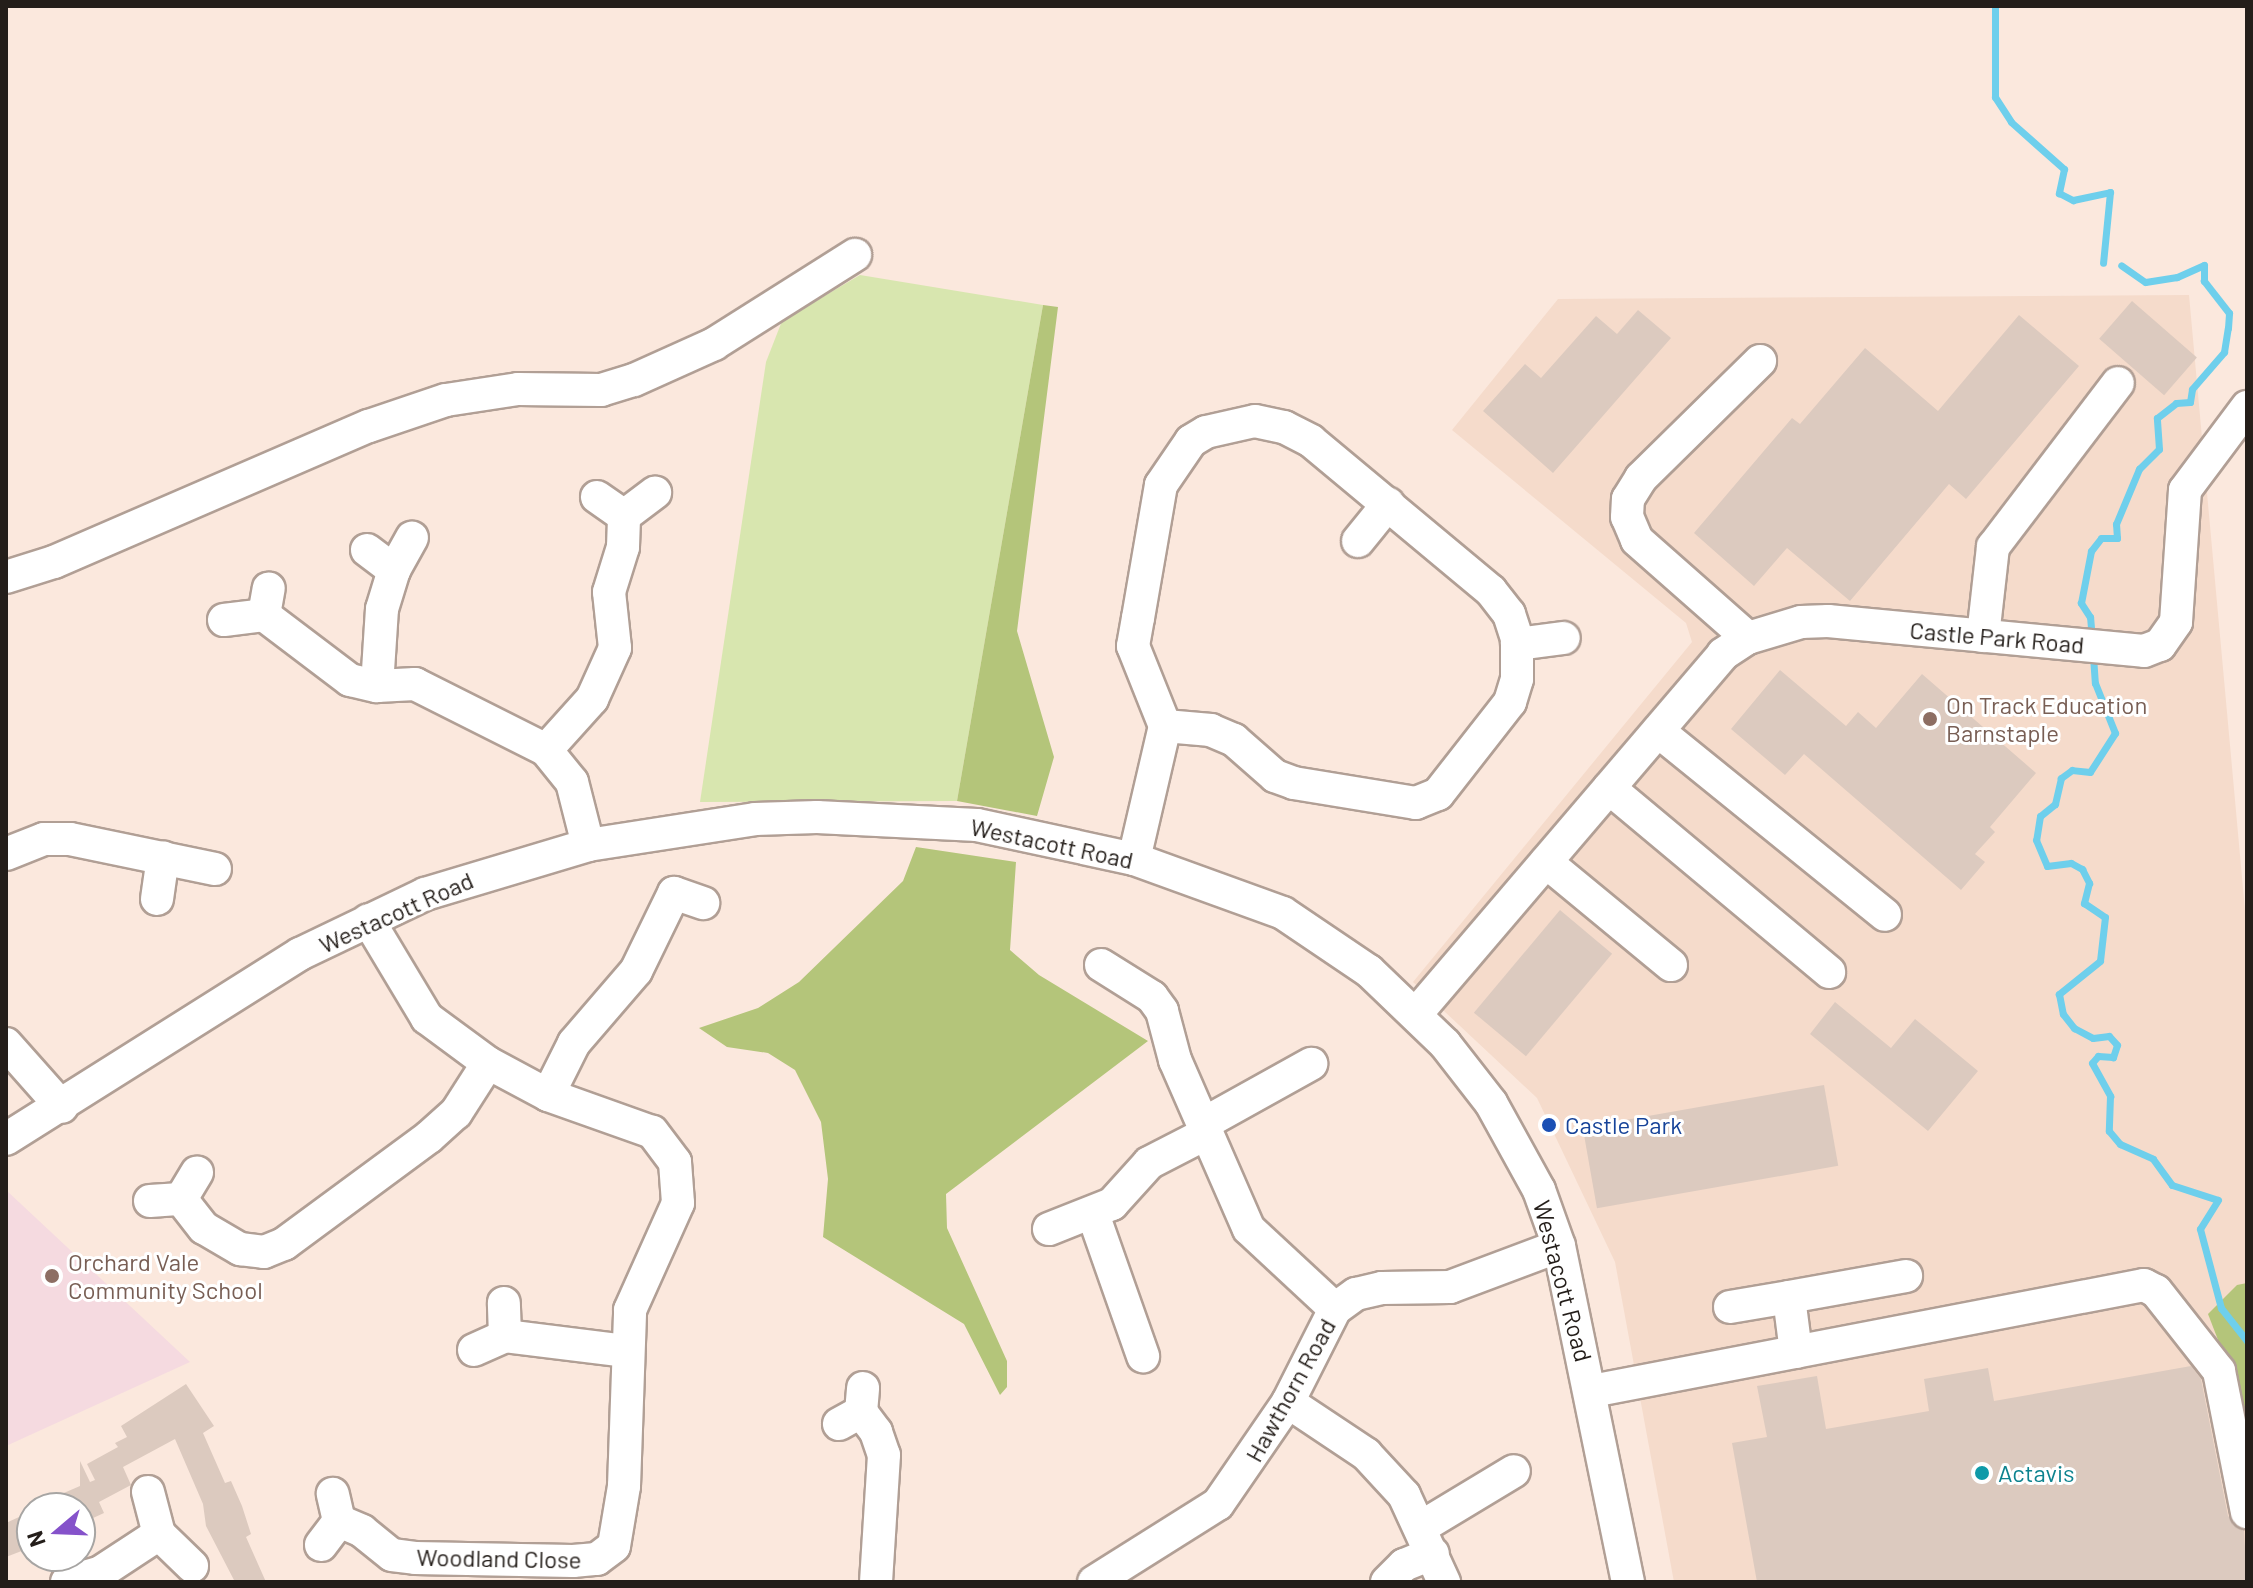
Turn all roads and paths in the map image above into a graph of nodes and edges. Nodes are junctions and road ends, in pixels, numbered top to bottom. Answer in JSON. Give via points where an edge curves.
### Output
{"nodes":[{"id":1,"x":855,"y":255,"type":"dead end"},
{"id":2,"x":1760,"y":361,"type":"dead end"},
{"id":3,"x":2118,"y":383,"type":"dead end"},
{"id":4,"x":2247,"y":407,"type":"edge"},
{"id":5,"x":655,"y":493,"type":"dead end"},
{"id":6,"x":597,"y":497,"type":"dead end"},
{"id":7,"x":1388,"y":504,"type":"junction"},
{"id":8,"x":624,"y":516,"type":"junction"},
{"id":9,"x":412,"y":538,"type":"dead end"},
{"id":10,"x":1358,"y":541,"type":"dead end"},
{"id":11,"x":367,"y":550,"type":"dead end"},
{"id":12,"x":394,"y":570,"type":"junction"},
{"id":13,"x":8,"y":576,"type":"edge"},
{"id":14,"x":224,"y":620,"type":"dead end"},
{"id":15,"x":1983,"y":636,"type":"junction"},
{"id":16,"x":1564,"y":638,"type":"dead end"},
{"id":17,"x":1748,"y":638,"type":"junction"},
{"id":18,"x":1517,"y":644,"type":"junction"},
{"id":19,"x":377,"y":686,"type":"junction"},
{"id":20,"x":1165,"y":726,"type":"junction"},
{"id":21,"x":1658,"y":731,"type":"junction"},
{"id":22,"x":546,"y":750,"type":"junction"},
{"id":23,"x":1609,"y":788,"type":"junction"},
{"id":24,"x":588,"y":845,"type":"junction"},
{"id":25,"x":6,"y":854,"type":"edge"},
{"id":26,"x":163,"y":857,"type":"junction"},
{"id":27,"x":1134,"y":859,"type":"junction"},
{"id":28,"x":1546,"y":862,"type":"junction"},
{"id":29,"x":215,"y":869,"type":"dead end"},
{"id":30,"x":157,"y":899,"type":"dead end"},
{"id":31,"x":703,"y":903,"type":"dead end"},
{"id":32,"x":1885,"y":915,"type":"dead end"},
{"id":33,"x":368,"y":920,"type":"junction"},
{"id":34,"x":1101,"y":965,"type":"dead end"},
{"id":35,"x":1671,"y":965,"type":"dead end"},
{"id":36,"x":1829,"y":972,"type":"dead end"},
{"id":37,"x":1416,"y":1014,"type":"junction"},
{"id":38,"x":6,"y":1044,"type":"edge"},
{"id":39,"x":488,"y":1063,"type":"junction"},
{"id":40,"x":1311,"y":1064,"type":"dead end"},
{"id":41,"x":548,"y":1095,"type":"junction"},
{"id":42,"x":62,"y":1107,"type":"junction"},
{"id":43,"x":1205,"y":1129,"type":"junction"},
{"id":44,"x":6,"y":1139,"type":"edge"},
{"id":45,"x":176,"y":1191,"type":"dead end"},
{"id":46,"x":1093,"y":1214,"type":"junction"},
{"id":47,"x":1049,"y":1229,"type":"dead end"},
{"id":48,"x":1559,"y":1246,"type":"junction"},
{"id":49,"x":1906,"y":1276,"type":"dead end"},
{"id":50,"x":1789,"y":1297,"type":"junction"},
{"id":51,"x":504,"y":1303,"type":"dead end"},
{"id":52,"x":1730,"y":1307,"type":"dead end"},
{"id":53,"x":1335,"y":1309,"type":"junction"},
{"id":54,"x":505,"y":1336,"type":"junction"},
{"id":55,"x":474,"y":1350,"type":"dead end"},
{"id":56,"x":625,"y":1351,"type":"junction"},
{"id":57,"x":1796,"y":1352,"type":"junction"},
{"id":58,"x":1143,"y":1356,"type":"dead end"},
{"id":59,"x":1592,"y":1391,"type":"junction"},
{"id":60,"x":1288,"y":1402,"type":"junction"},
{"id":61,"x":855,"y":1408,"type":"dead end"},
{"id":62,"x":1514,"y":1471,"type":"dead end"},
{"id":63,"x":148,"y":1492,"type":"dead end"},
{"id":64,"x":2247,"y":1512,"type":"edge"},
{"id":65,"x":331,"y":1520,"type":"dead end"},
{"id":66,"x":159,"y":1534,"type":"junction"},
{"id":67,"x":1433,"y":1554,"type":"edge"},
{"id":68,"x":192,"y":1566,"type":"dead end"},
{"id":69,"x":67,"y":1582,"type":"edge"},
{"id":70,"x":876,"y":1582,"type":"edge"},
{"id":71,"x":1094,"y":1582,"type":"edge"},
{"id":72,"x":1387,"y":1582,"type":"edge"},
{"id":73,"x":1628,"y":1582,"type":"edge"}],
"edges":[{"from":1,"to":13,"type":"street","via":[[714,344],[634,380],[601,390],[518,389],[446,400],[369,426],[126,533]]},
{"from":2,"to":17,"type":"street","via":[[1641,478],[1628,499],[1627,517],[1637,540]]},
{"from":3,"to":15,"type":"street","via":[[2001,532],[1990,558]]},
{"from":4,"to":15,"type":"street","name":"Castle Park Road","via":[[2185,490],[2176,622],[2160,645],[2144,651]]},
{"from":5,"to":8,"type":"street"},
{"from":6,"to":8,"type":"street"},
{"from":7,"to":10,"type":"street"},
{"from":7,"to":18,"type":"street","via":[[1491,591],[1509,614]]},
{"from":7,"to":20,"type":"street","via":[[1311,441],[1284,427],[1234,422],[1191,441],[1161,485],[1133,646]]},
{"from":8,"to":22,"type":"street","via":[[623,547],[609,592],[615,648],[611,660],[592,699]]},
{"from":9,"to":12,"type":"street"},
{"from":11,"to":12,"type":"street"},
{"from":12,"to":19,"type":"street","via":[[382,609]]},
{"from":14,"to":19,"type":"street","via":[[267,601],[350,680]]},
{"from":15,"to":17,"type":"street","name":"Castle Park Road","via":[[1828,621],[1801,622]]},
{"from":16,"to":18,"type":"street"},
{"from":17,"to":21,"type":"street","name":"Castle Park Road","via":[[1723,654]]},
{"from":18,"to":20,"type":"street","via":[[1517,679],[1510,702],[1438,794],[1416,803],[1294,783],[1275,776],[1223,735]]},
{"from":19,"to":22,"type":"street","via":[[415,684]]},
{"from":20,"to":27,"type":"street"},
{"from":21,"to":23,"type":"street","name":"Castle Park Road"},
{"from":21,"to":32,"type":"street"},
{"from":22,"to":24,"type":"street","via":[[572,782]]},
{"from":23,"to":28,"type":"street","name":"Castle Park Road"},
{"from":23,"to":36,"type":"street"},
{"from":24,"to":27,"type":"street","name":"Westacott Road","via":[[755,819],[817,817],[977,825]]},
{"from":24,"to":33,"type":"street","name":"Westacott Road","via":[[504,866]]},
{"from":25,"to":26,"type":"street","via":[[44,839],[70,839]]},
{"from":26,"to":29,"type":"street"},
{"from":26,"to":30,"type":"street"},
{"from":27,"to":37,"type":"street","name":"Westacott Road","via":[[1283,913],[1369,971]]},
{"from":28,"to":35,"type":"street"},
{"from":28,"to":37,"type":"street","name":"Castle Park Road"},
{"from":31,"to":41,"type":"street","via":[[674,893],[636,971],[574,1043]]},
{"from":33,"to":39,"type":"street","name":"Woodland Close","via":[[427,1018]]},
{"from":33,"to":42,"type":"street","name":"Westacott Road","via":[[222,1001]]},
{"from":34,"to":43,"type":"street","via":[[1152,997],[1162,1011],[1175,1060]]},
{"from":37,"to":48,"type":"street","name":"Westacott Road","via":[[1473,1078],[1506,1126],[1539,1190]]},
{"from":38,"to":42,"type":"street"},
{"from":39,"to":41,"type":"street","name":"Woodland Close"},
{"from":39,"to":45,"type":"street","via":[[456,1113],[429,1137],[284,1244],[264,1252],[240,1249],[204,1228]]},
{"from":40,"to":43,"type":"street"},
{"from":41,"to":56,"type":"street","name":"Woodland Close","via":[[652,1132],[675,1162],[678,1203],[637,1289]]},
{"from":42,"to":44,"type":"street","name":"Westacott Road"},
{"from":43,"to":46,"type":"street","via":[[1149,1163],[1112,1204]]},
{"from":43,"to":53,"type":"street","via":[[1249,1229]]},
{"from":46,"to":47,"type":"street"},
{"from":46,"to":58,"type":"street"},
{"from":48,"to":53,"type":"street","name":"Hawthorn Road","via":[[1450,1287],[1382,1288],[1356,1294]]},
{"from":48,"to":59,"type":"street","name":"Westacott Road"},
{"from":49,"to":50,"type":"street"},
{"from":50,"to":52,"type":"street"},
{"from":50,"to":57,"type":"street"},
{"from":51,"to":54,"type":"street"},
{"from":53,"to":60,"type":"street","name":"Hawthorn Road"},
{"from":54,"to":55,"type":"street"},
{"from":54,"to":56,"type":"street"},
{"from":56,"to":65,"type":"street","name":"Woodland Close","via":[[619,1534],[614,1546],[597,1559],[392,1555],[362,1531]]},
{"from":57,"to":59,"type":"street"},
{"from":57,"to":64,"type":"street","via":[[2144,1285],[2156,1291],[2219,1371]]},
{"from":59,"to":73,"type":"street","name":"Westacott Road"},
{"from":60,"to":67,"type":"street","via":[[1366,1454],[1404,1495]]},
{"from":60,"to":71,"type":"street","name":"Hawthorn Road","via":[[1218,1504]]},
{"from":61,"to":70,"type":"street","via":[[876,1432],[884,1455]]},
{"from":62,"to":67,"type":"street"},
{"from":63,"to":66,"type":"street"},
{"from":66,"to":68,"type":"street"},
{"from":66,"to":69,"type":"street","via":[[101,1572]]},
{"from":67,"to":72,"type":"street","via":[[1404,1565]]}]}
